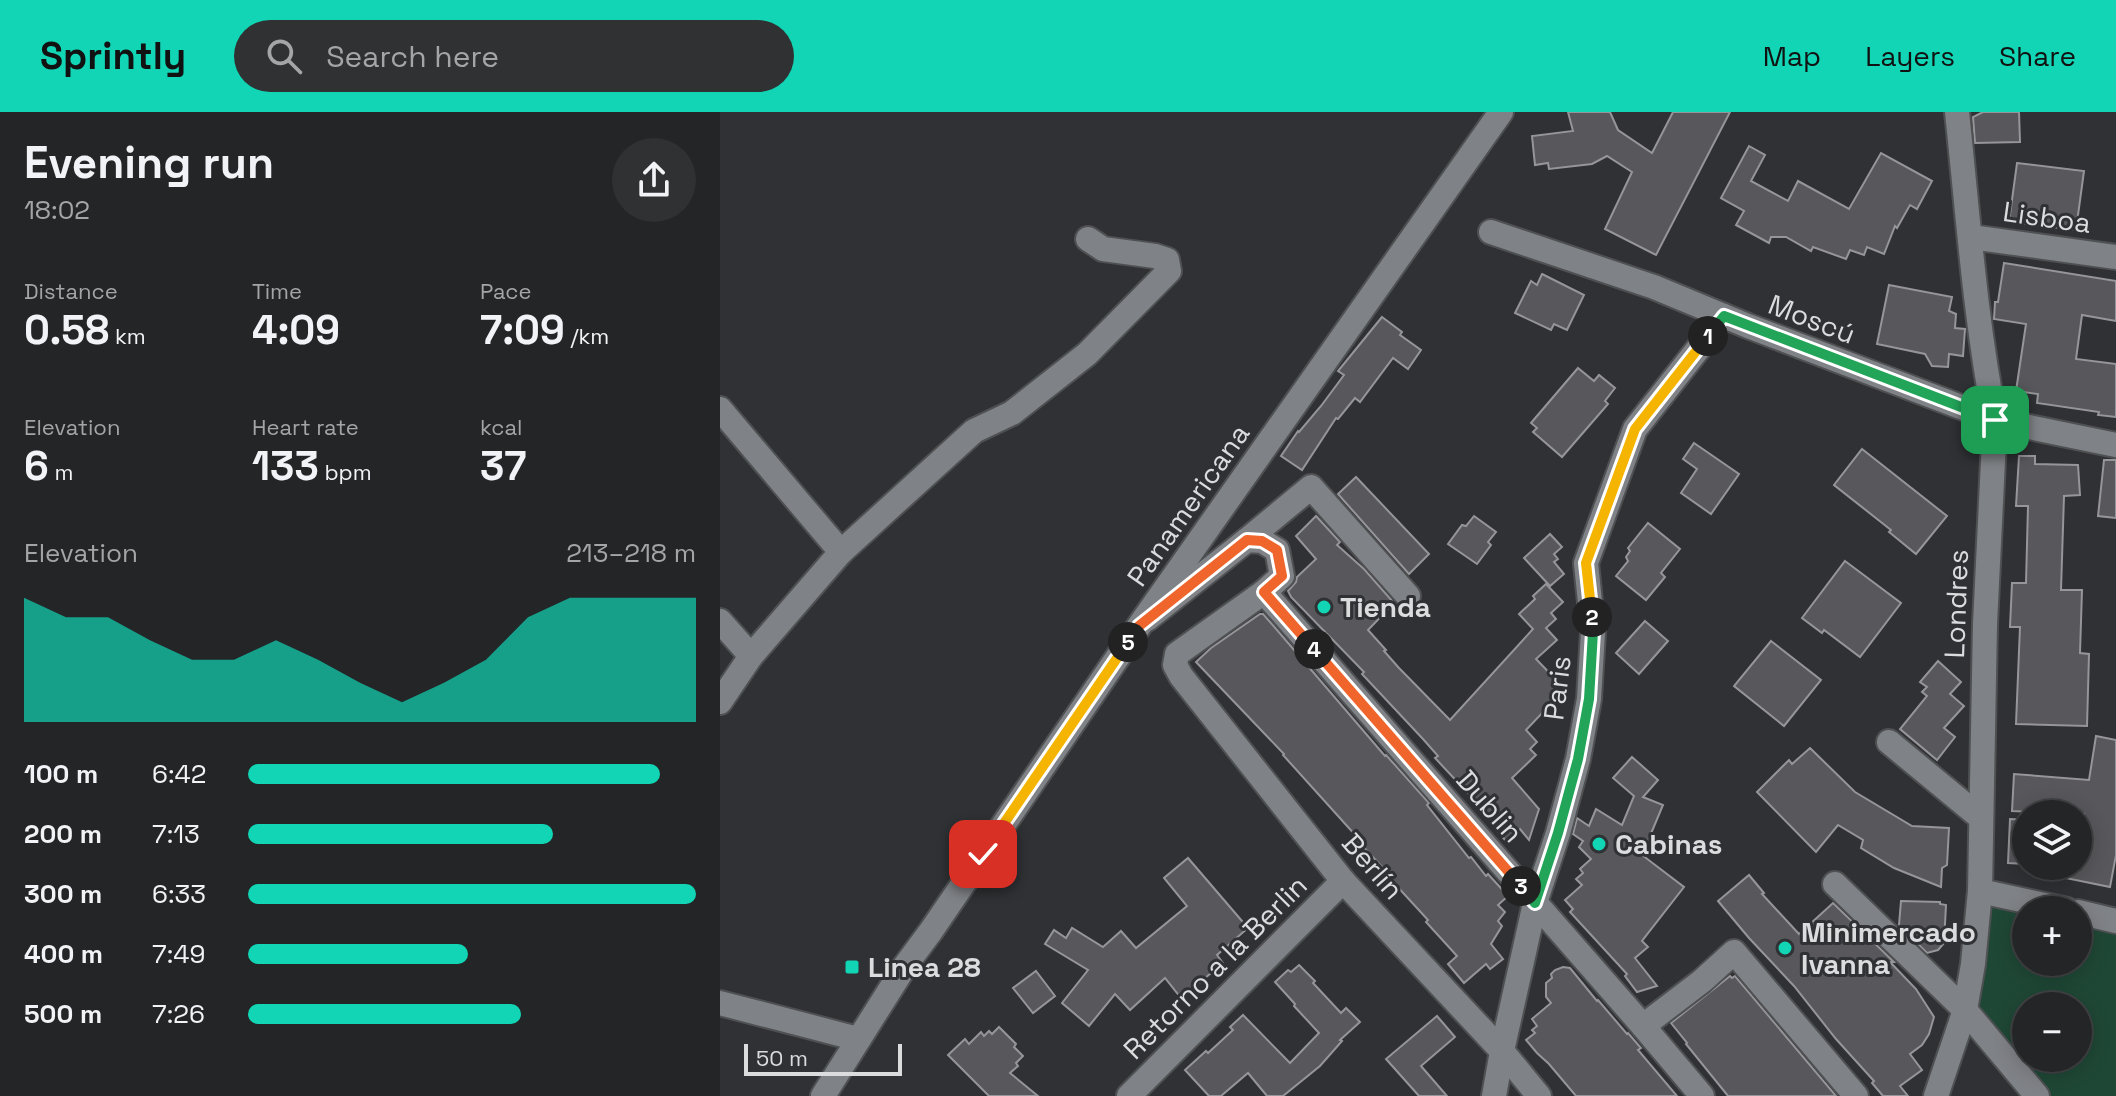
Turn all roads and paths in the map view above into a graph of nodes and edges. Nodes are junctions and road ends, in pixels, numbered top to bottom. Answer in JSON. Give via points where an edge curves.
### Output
{"nodes":[{"id":1,"x":1501,"y":112,"type":"edge"},
{"id":2,"x":1957,"y":112,"type":"edge"},
{"id":3,"x":1491,"y":232,"type":"dead end"},
{"id":4,"x":1971,"y":237,"type":"junction"},
{"id":5,"x":1088,"y":239,"type":"dead end"},
{"id":6,"x":2116,"y":257,"type":"edge"},
{"id":7,"x":1724,"y":316,"type":"junction"},
{"id":8,"x":720,"y":409,"type":"edge"},
{"id":9,"x":1995,"y":420,"type":"junction"},
{"id":10,"x":2116,"y":445,"type":"edge"},
{"id":11,"x":1247,"y":540,"type":"junction"},
{"id":12,"x":841,"y":552,"type":"junction"},
{"id":13,"x":1264,"y":592,"type":"junction"},
{"id":14,"x":1408,"y":596,"type":"dead end"},
{"id":15,"x":720,"y":621,"type":"edge"},
{"id":16,"x":1139,"y":626,"type":"junction"},
{"id":17,"x":751,"y":656,"type":"junction"},
{"id":18,"x":720,"y":702,"type":"edge"},
{"id":19,"x":1889,"y":742,"type":"dead end"},
{"id":20,"x":1981,"y":818,"type":"junction"},
{"id":21,"x":1343,"y":881,"type":"junction"},
{"id":22,"x":1835,"y":884,"type":"dead end"},
{"id":23,"x":1980,"y":891,"type":"junction"},
{"id":24,"x":2012,"y":898,"type":"edge"},
{"id":25,"x":1535,"y":903,"type":"junction"},
{"id":26,"x":2092,"y":915,"type":"edge"},
{"id":27,"x":2116,"y":921,"type":"edge"},
{"id":28,"x":720,"y":1003,"type":"edge"},
{"id":29,"x":1965,"y":1010,"type":"junction"},
{"id":30,"x":1643,"y":1026,"type":"junction"},
{"id":31,"x":858,"y":1039,"type":"junction"},
{"id":32,"x":1502,"y":1051,"type":"junction"},
{"id":33,"x":823,"y":1096,"type":"edge"},
{"id":34,"x":1129,"y":1096,"type":"edge"},
{"id":35,"x":1494,"y":1096,"type":"edge"},
{"id":36,"x":1539,"y":1096,"type":"edge"},
{"id":37,"x":1702,"y":1096,"type":"edge"},
{"id":38,"x":1856,"y":1096,"type":"edge"},
{"id":39,"x":1936,"y":1096,"type":"edge"},
{"id":40,"x":2037,"y":1096,"type":"edge"}],
"edges":[{"from":1,"to":16,"type":"street","name":"Panamericana"},
{"from":2,"to":4,"type":"street","name":"Londres"},
{"from":3,"to":7,"type":"street","name":"Moscú"},
{"from":4,"to":6,"type":"street","name":"Lisboa"},
{"from":4,"to":9,"type":"street","name":"Londres"},
{"from":5,"to":12,"type":"street","via":[[1103,249],[1167,260],[1169,271],[1087,354],[1012,413],[974,431]]},
{"from":7,"to":9,"type":"street","name":"Moscú"},
{"from":7,"to":25,"type":"street","name":"Paris","via":[[1635,429],[1586,563],[1593,632],[1589,699],[1574,773]]},
{"from":8,"to":12,"type":"street"},
{"from":9,"to":10,"type":"street","name":"Moscú"},
{"from":9,"to":20,"type":"street","name":"Londres"},
{"from":11,"to":13,"type":"street","via":[[1277,550],[1282,576]]},
{"from":11,"to":14,"type":"street","via":[[1311,487]]},
{"from":11,"to":16,"type":"street"},
{"from":12,"to":17,"type":"street"},
{"from":13,"to":21,"type":"street","name":"Berlín","via":[[1177,654],[1175,665]]},
{"from":13,"to":25,"type":"street","name":"Dublin"},
{"from":15,"to":17,"type":"street"},
{"from":16,"to":31,"type":"street","name":"Panamericana"},
{"from":17,"to":18,"type":"street"},
{"from":19,"to":20,"type":"street"},
{"from":20,"to":23,"type":"street","name":"Londres"},
{"from":21,"to":32,"type":"street","name":"Berlín"},
{"from":21,"to":34,"type":"street","name":"Retorno a la Berlin"},
{"from":22,"to":29,"type":"street"},
{"from":23,"to":24,"type":"street"},
{"from":23,"to":29,"type":"street","name":"Londres"},
{"from":25,"to":30,"type":"street","name":"Dublin"},
{"from":25,"to":32,"type":"street","name":"Paris"},
{"from":26,"to":27,"type":"street"},
{"from":28,"to":31,"type":"street"},
{"from":29,"to":39,"type":"street","name":"Londres"},
{"from":29,"to":40,"type":"street"},
{"from":30,"to":37,"type":"street","name":"Dublin"},
{"from":30,"to":38,"type":"street","via":[[1734,952]]},
{"from":31,"to":33,"type":"street","name":"Panamericana"},
{"from":32,"to":35,"type":"street","name":"Paris"},
{"from":32,"to":36,"type":"street","name":"Berlín"}]}
